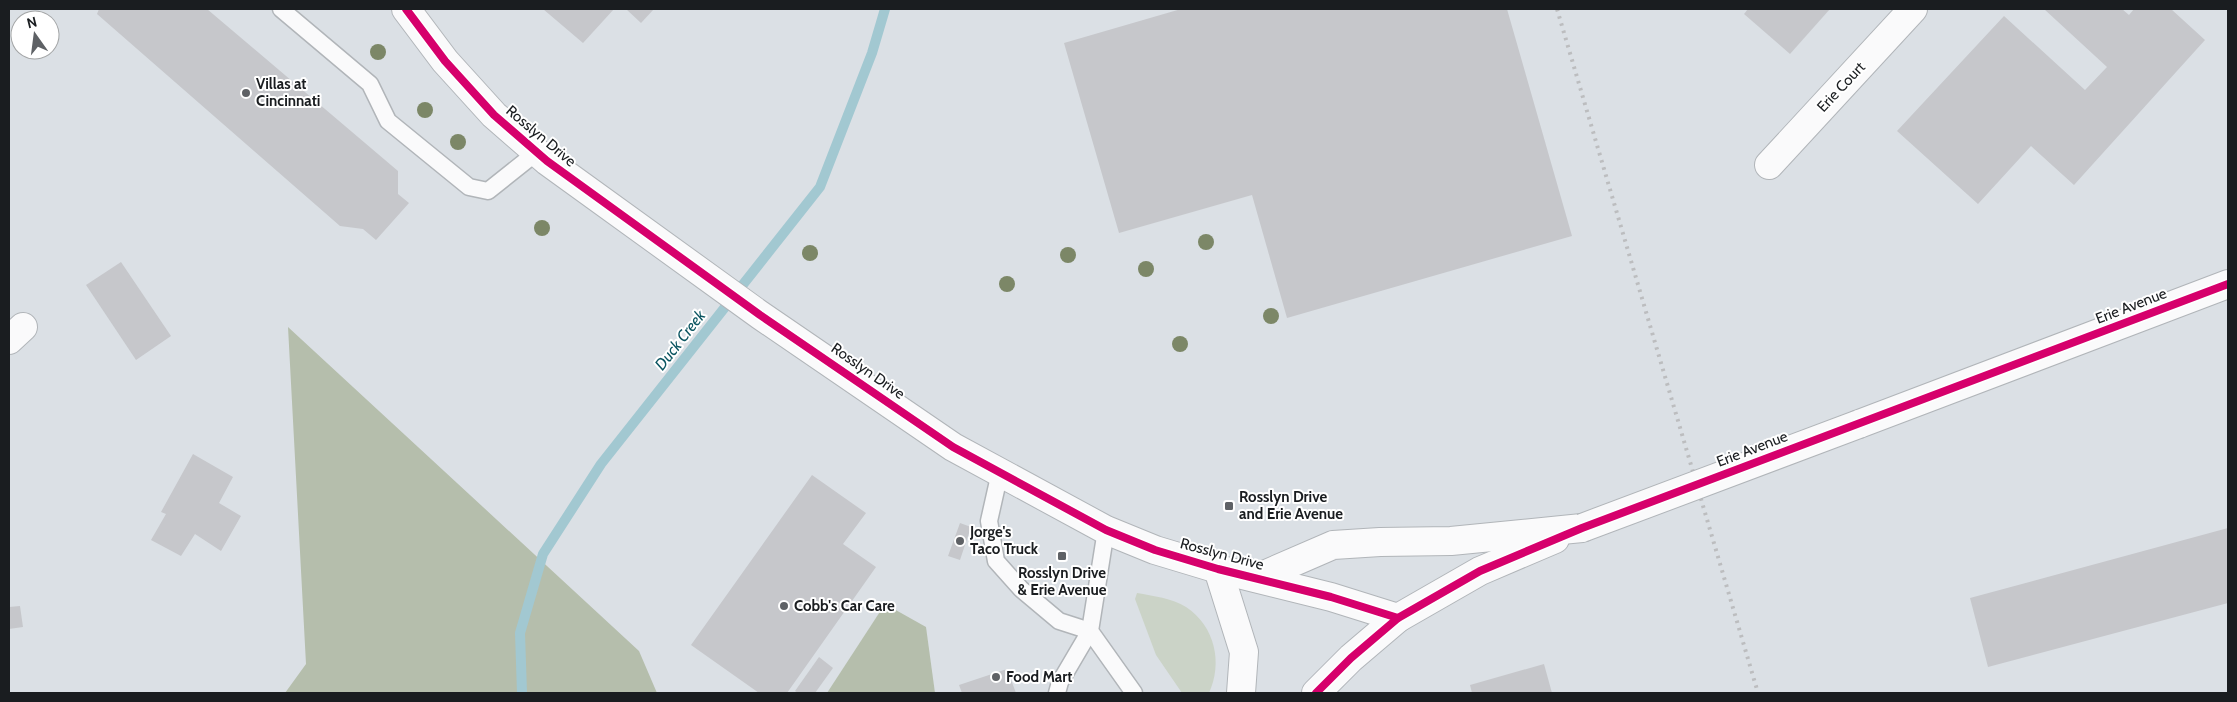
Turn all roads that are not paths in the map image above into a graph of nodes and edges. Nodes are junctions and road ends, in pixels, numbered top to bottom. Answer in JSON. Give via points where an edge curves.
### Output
{"nodes":[{"id":1,"x":281,"y":9,"type":"edge"},
{"id":2,"x":406,"y":9,"type":"edge"},
{"id":3,"x":1913,"y":9,"type":"edge"},
{"id":4,"x":537,"y":152,"type":"junction"},
{"id":5,"x":1769,"y":165,"type":"dead end"},
{"id":6,"x":2228,"y":284,"type":"edge"},
{"id":7,"x":1000,"y":472,"type":"junction"},
{"id":8,"x":1582,"y":528,"type":"junction"},
{"id":9,"x":1106,"y":530,"type":"junction"},
{"id":10,"x":1218,"y":569,"type":"junction"},
{"id":11,"x":1257,"y":578,"type":"junction"},
{"id":12,"x":1398,"y":618,"type":"junction"},
{"id":13,"x":1090,"y":631,"type":"junction"},
{"id":14,"x":1057,"y":693,"type":"edge"},
{"id":15,"x":1134,"y":693,"type":"edge"},
{"id":16,"x":1242,"y":693,"type":"edge"},
{"id":17,"x":1316,"y":693,"type":"edge"}],
"edges":[{"from":1,"to":4,"type":"lane","via":[[370,84],[388,121],[469,187],[488,190]]},
{"from":2,"to":4,"type":"street","name":"Rosslyn Drive","via":[[451,68],[494,115]]},
{"from":3,"to":5,"type":"street","name":"Erie Court"},
{"from":4,"to":7,"type":"street","name":"Rosslyn Drive","via":[[760,315],[953,447]]},
{"from":6,"to":8,"type":"street","name":"Erie Avenue","bridge":true},
{"from":7,"to":9,"type":"street","name":"Rosslyn Drive"},
{"from":7,"to":13,"type":"lane","via":[[989,521],[996,562],[1021,589],[1059,621]]},
{"from":8,"to":11,"type":"street","via":[[1451,541],[1333,545]]},
{"from":8,"to":12,"type":"street","name":"Erie Avenue","via":[[1480,570]]},
{"from":9,"to":10,"type":"street","name":"Rosslyn Drive","via":[[1155,550]]},
{"from":9,"to":13,"type":"lane"},
{"from":10,"to":11,"type":"street","name":"Rosslyn Drive"},
{"from":10,"to":16,"type":"street","via":[[1244,652]]},
{"from":11,"to":12,"type":"street","name":"Rosslyn Drive"},
{"from":12,"to":17,"type":"street","name":"Erie Avenue"},
{"from":13,"to":14,"type":"lane","via":[[1060,682]]},
{"from":13,"to":15,"type":"lane"}]}
